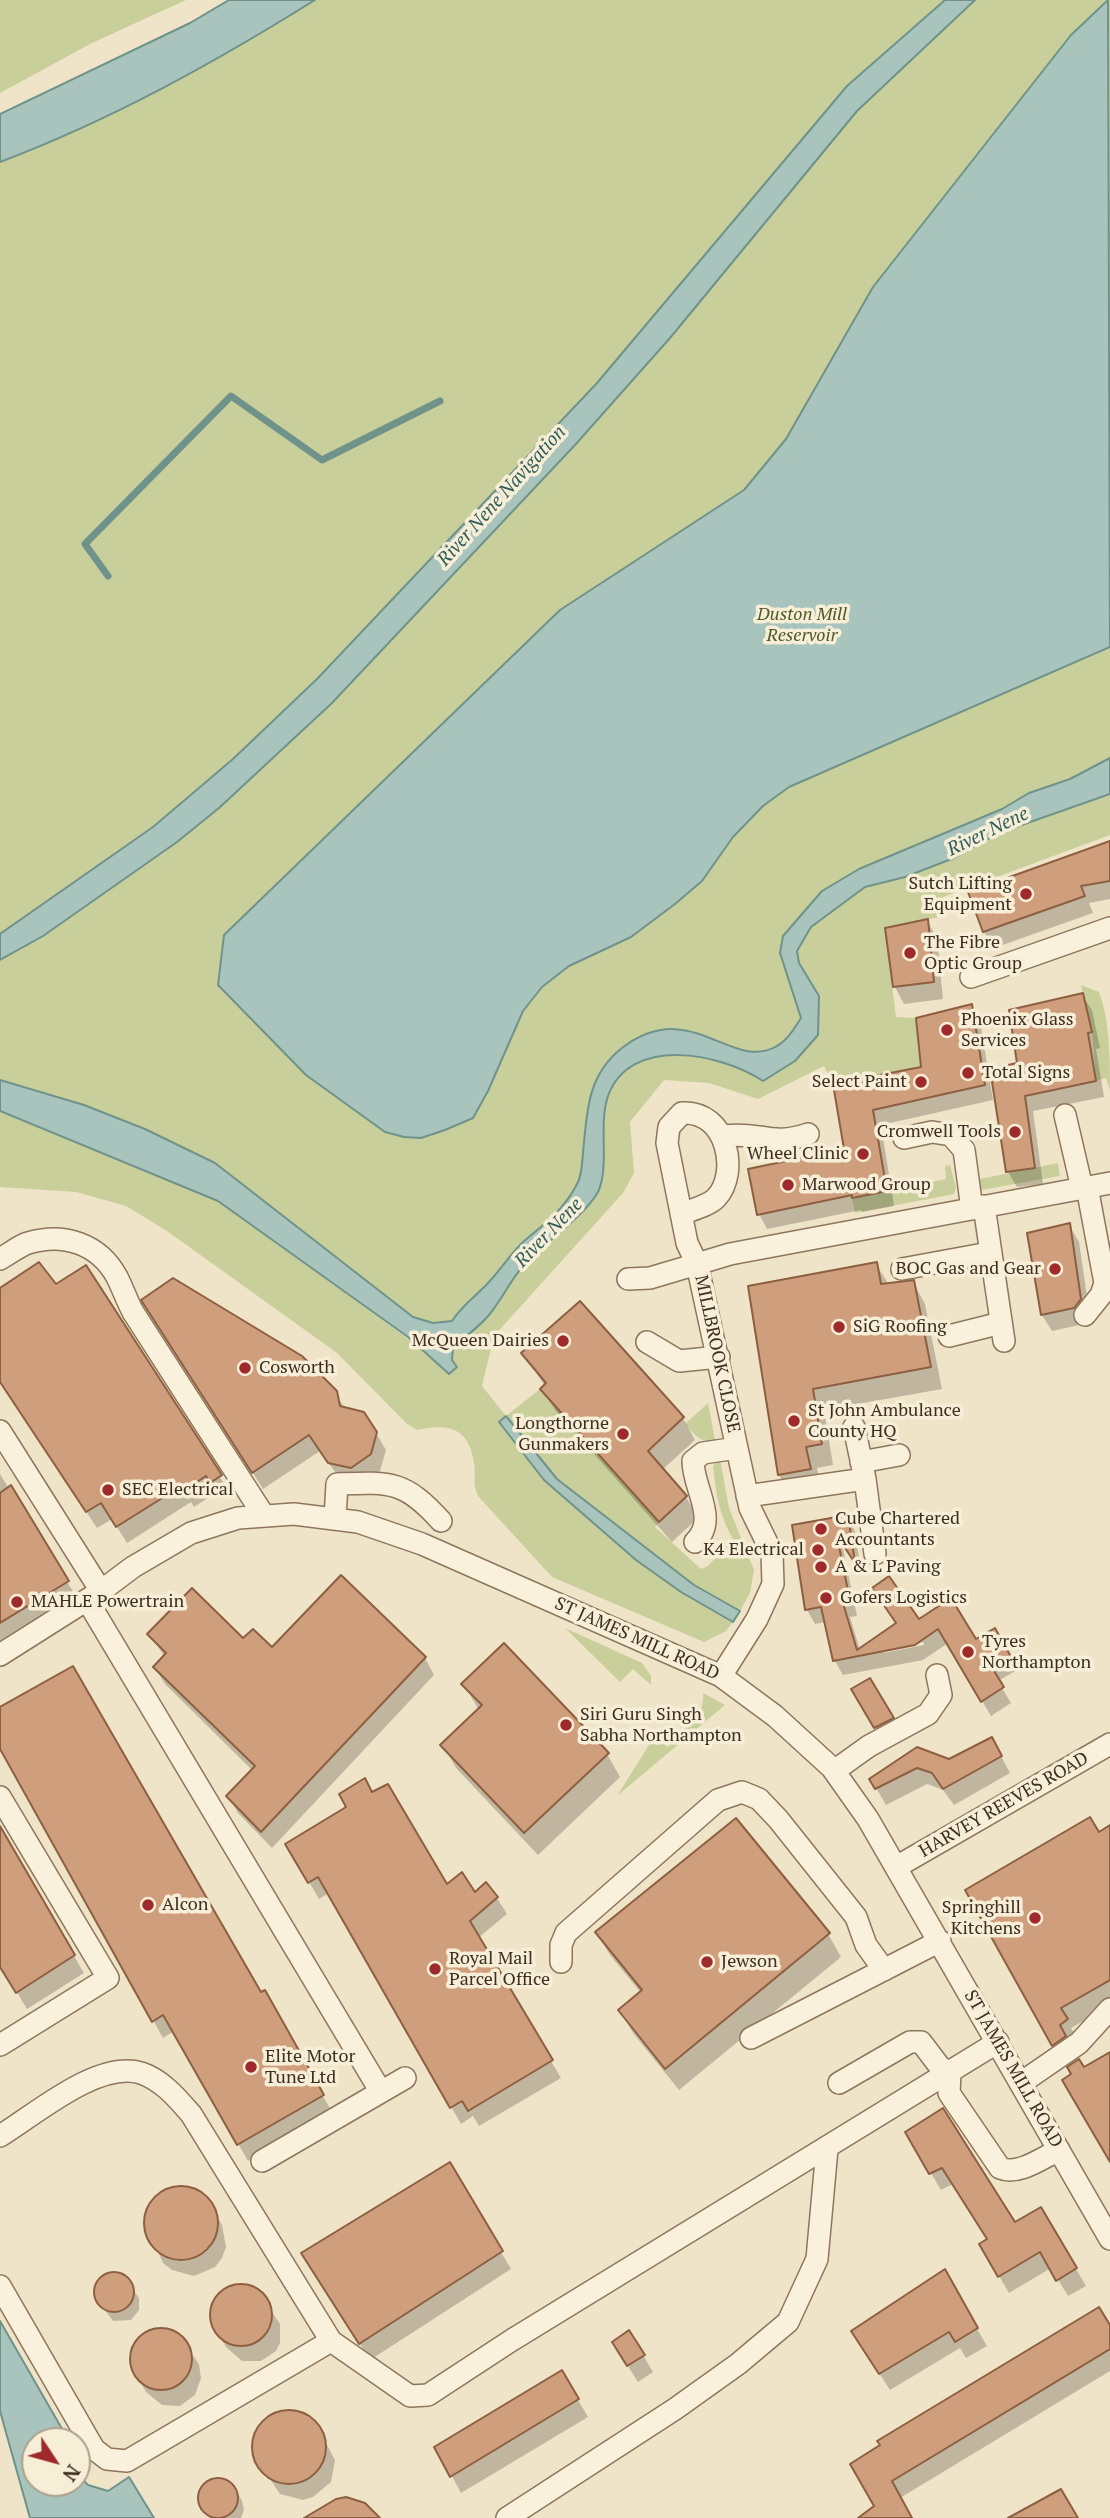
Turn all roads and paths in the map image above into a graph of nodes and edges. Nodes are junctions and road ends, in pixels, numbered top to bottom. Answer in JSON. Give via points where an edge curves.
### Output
{"nodes":[{"id":1,"x":1108,"y":935,"type":"edge"},
{"id":2,"x":971,"y":977,"type":"dead end"},
{"id":3,"x":1065,"y":1115,"type":"dead end"},
{"id":4,"x":808,"y":1134,"type":"dead end"},
{"id":5,"x":724,"y":1136,"type":"junction"},
{"id":6,"x":904,"y":1138,"type":"dead end"},
{"id":7,"x":1110,"y":1183,"type":"edge"},
{"id":8,"x":1084,"y":1187,"type":"junction"},
{"id":9,"x":978,"y":1207,"type":"junction"},
{"id":10,"x":681,"y":1214,"type":"junction"},
{"id":11,"x":989,"y":1253,"type":"junction"},
{"id":12,"x":0,"y":1259,"type":"edge"},
{"id":13,"x":697,"y":1264,"type":"junction"},
{"id":14,"x":902,"y":1269,"type":"dead end"},
{"id":15,"x":628,"y":1279,"type":"dead end"},
{"id":16,"x":1084,"y":1315,"type":"dead end"},
{"id":17,"x":949,"y":1336,"type":"dead end"},
{"id":18,"x":647,"y":1342,"type":"dead end"},
{"id":19,"x":719,"y":1357,"type":"junction"},
{"id":20,"x":854,"y":1427,"type":"dead end"},
{"id":21,"x":0,"y":1431,"type":"edge"},
{"id":22,"x":737,"y":1448,"type":"junction"},
{"id":23,"x":899,"y":1455,"type":"dead end"},
{"id":24,"x":863,"y":1471,"type":"junction"},
{"id":25,"x":747,"y":1496,"type":"junction"},
{"id":26,"x":264,"y":1516,"type":"junction"},
{"id":27,"x":335,"y":1518,"type":"junction"},
{"id":28,"x":441,"y":1521,"type":"dead end"},
{"id":29,"x":695,"y":1542,"type":"dead end"},
{"id":30,"x":875,"y":1554,"type":"dead end"},
{"id":31,"x":94,"y":1595,"type":"junction"},
{"id":32,"x":0,"y":1655,"type":"edge"},
{"id":33,"x":937,"y":1675,"type":"dead end"},
{"id":34,"x":721,"y":1676,"type":"junction"},
{"id":35,"x":1110,"y":1744,"type":"edge"},
{"id":36,"x":834,"y":1771,"type":"junction"},
{"id":37,"x":0,"y":1797,"type":"edge"},
{"id":38,"x":898,"y":1866,"type":"junction"},
{"id":39,"x":940,"y":1941,"type":"junction"},
{"id":40,"x":561,"y":1962,"type":"dead end"},
{"id":41,"x":884,"y":1970,"type":"junction"},
{"id":42,"x":1110,"y":2009,"type":"edge"},
{"id":43,"x":751,"y":2038,"type":"dead end"},
{"id":44,"x":998,"y":2042,"type":"junction"},
{"id":45,"x":0,"y":2045,"type":"edge"},
{"id":46,"x":950,"y":2073,"type":"junction"},
{"id":47,"x":405,"y":2078,"type":"dead end"},
{"id":48,"x":1021,"y":2082,"type":"junction"},
{"id":49,"x":839,"y":2083,"type":"dead end"},
{"id":50,"x":381,"y":2092,"type":"junction"},
{"id":51,"x":0,"y":2136,"type":"edge"},
{"id":52,"x":827,"y":2149,"type":"junction"},
{"id":53,"x":1059,"y":2150,"type":"junction"},
{"id":54,"x":262,"y":2161,"type":"dead end"},
{"id":55,"x":1104,"y":2216,"type":"edge"},
{"id":56,"x":1110,"y":2239,"type":"edge"},
{"id":57,"x":0,"y":2286,"type":"edge"},
{"id":58,"x":331,"y":2341,"type":"junction"},
{"id":59,"x":507,"y":2518,"type":"edge"}],
"edges":[{"from":1,"to":2,"type":"street"},
{"from":3,"to":8,"type":"street"},
{"from":4,"to":5,"type":"street","via":[[774,1141],[757,1135]]},
{"from":5,"to":10,"type":"street","via":[[724,1182],[716,1198]]},
{"from":5,"to":10,"type":"street","via":[[714,1121],[694,1112],[682,1113],[669,1127],[667,1143]]},
{"from":6,"to":9,"type":"street","via":[[932,1132],[951,1135],[964,1150]]},
{"from":7,"to":8,"type":"street","name":"MILLBROOK CLOSE"},
{"from":8,"to":9,"type":"street","name":"MILLBROOK CLOSE"},
{"from":8,"to":16,"type":"street","via":[[1105,1283]]},
{"from":9,"to":11,"type":"street"},
{"from":9,"to":13,"type":"street","name":"MILLBROOK CLOSE"},
{"from":10,"to":13,"type":"street"},
{"from":11,"to":14,"type":"street"},
{"from":11,"to":17,"type":"street","via":[[1003,1332]]},
{"from":12,"to":26,"type":"street","via":[[27,1243],[59,1240],[90,1246],[101,1256]]},
{"from":13,"to":15,"type":"street","via":[[650,1278]]},
{"from":13,"to":19,"type":"street","name":"MILLBROOK CLOSE"},
{"from":18,"to":19,"type":"street","via":[[679,1361]]},
{"from":19,"to":22,"type":"street","name":"MILLBROOK CLOSE"},
{"from":20,"to":24,"type":"street"},
{"from":21,"to":31,"type":"street"},
{"from":22,"to":25,"type":"street","name":"MILLBROOK CLOSE"},
{"from":22,"to":29,"type":"street","via":[[703,1453],[693,1461],[708,1522]]},
{"from":23,"to":24,"type":"street"},
{"from":24,"to":25,"type":"street"},
{"from":24,"to":30,"type":"street"},
{"from":25,"to":34,"type":"street","name":"MILLBROOK CLOSE","via":[[772,1553],[773,1584]]},
{"from":26,"to":27,"type":"street","name":"ST JAMES MILL ROAD"},
{"from":26,"to":31,"type":"street","name":"ST JAMES MILL ROAD","via":[[238,1518],[191,1533]]},
{"from":27,"to":28,"type":"street","via":[[337,1484],[377,1482],[406,1488]]},
{"from":27,"to":34,"type":"street","name":"ST JAMES MILL ROAD","via":[[422,1544]]},
{"from":31,"to":32,"type":"street","name":"ST JAMES MILL ROAD"},
{"from":31,"to":50,"type":"street"},
{"from":33,"to":36,"type":"street","via":[[941,1695],[928,1714]]},
{"from":34,"to":36,"type":"street","name":"ST JAMES MILL ROAD","via":[[775,1716]]},
{"from":35,"to":38,"type":"street","name":"HARVEY REEVES ROAD"},
{"from":36,"to":38,"type":"street","name":"ST JAMES MILL ROAD"},
{"from":37,"to":45,"type":"street","via":[[107,1978]]},
{"from":38,"to":39,"type":"street","name":"ST JAMES MILL ROAD"},
{"from":39,"to":41,"type":"street"},
{"from":39,"to":44,"type":"street","name":"ST JAMES MILL ROAD"},
{"from":40,"to":41,"type":"street","via":[[566,1933],[718,1800],[742,1792],[759,1799],[822,1871],[856,1917],[866,1945]]},
{"from":41,"to":43,"type":"street"},
{"from":42,"to":48,"type":"street","via":[[1079,2043]]},
{"from":44,"to":46,"type":"street"},
{"from":44,"to":48,"type":"street","name":"ST JAMES MILL ROAD"},
{"from":46,"to":49,"type":"street","via":[[921,2042],[910,2042]]},
{"from":46,"to":52,"type":"street"},
{"from":46,"to":53,"type":"street","via":[[949,2093],[1000,2168],[1018,2169]]},
{"from":47,"to":50,"type":"street"},
{"from":48,"to":53,"type":"street","name":"ST JAMES MILL ROAD"},
{"from":50,"to":54,"type":"street"},
{"from":51,"to":58,"type":"street","via":[[96,2076],[122,2070],[143,2074],[167,2087],[191,2114]]},
{"from":52,"to":58,"type":"street","via":[[428,2395],[410,2396]]},
{"from":52,"to":59,"type":"street","via":[[817,2259],[788,2322],[675,2409]]},
{"from":53,"to":55,"type":"street","name":"ST JAMES MILL ROAD"},
{"from":55,"to":56,"type":"street","name":"ST JAMES MILL ROAD"},
{"from":57,"to":58,"type":"street","via":[[94,2449],[107,2459],[127,2462]]}]}
